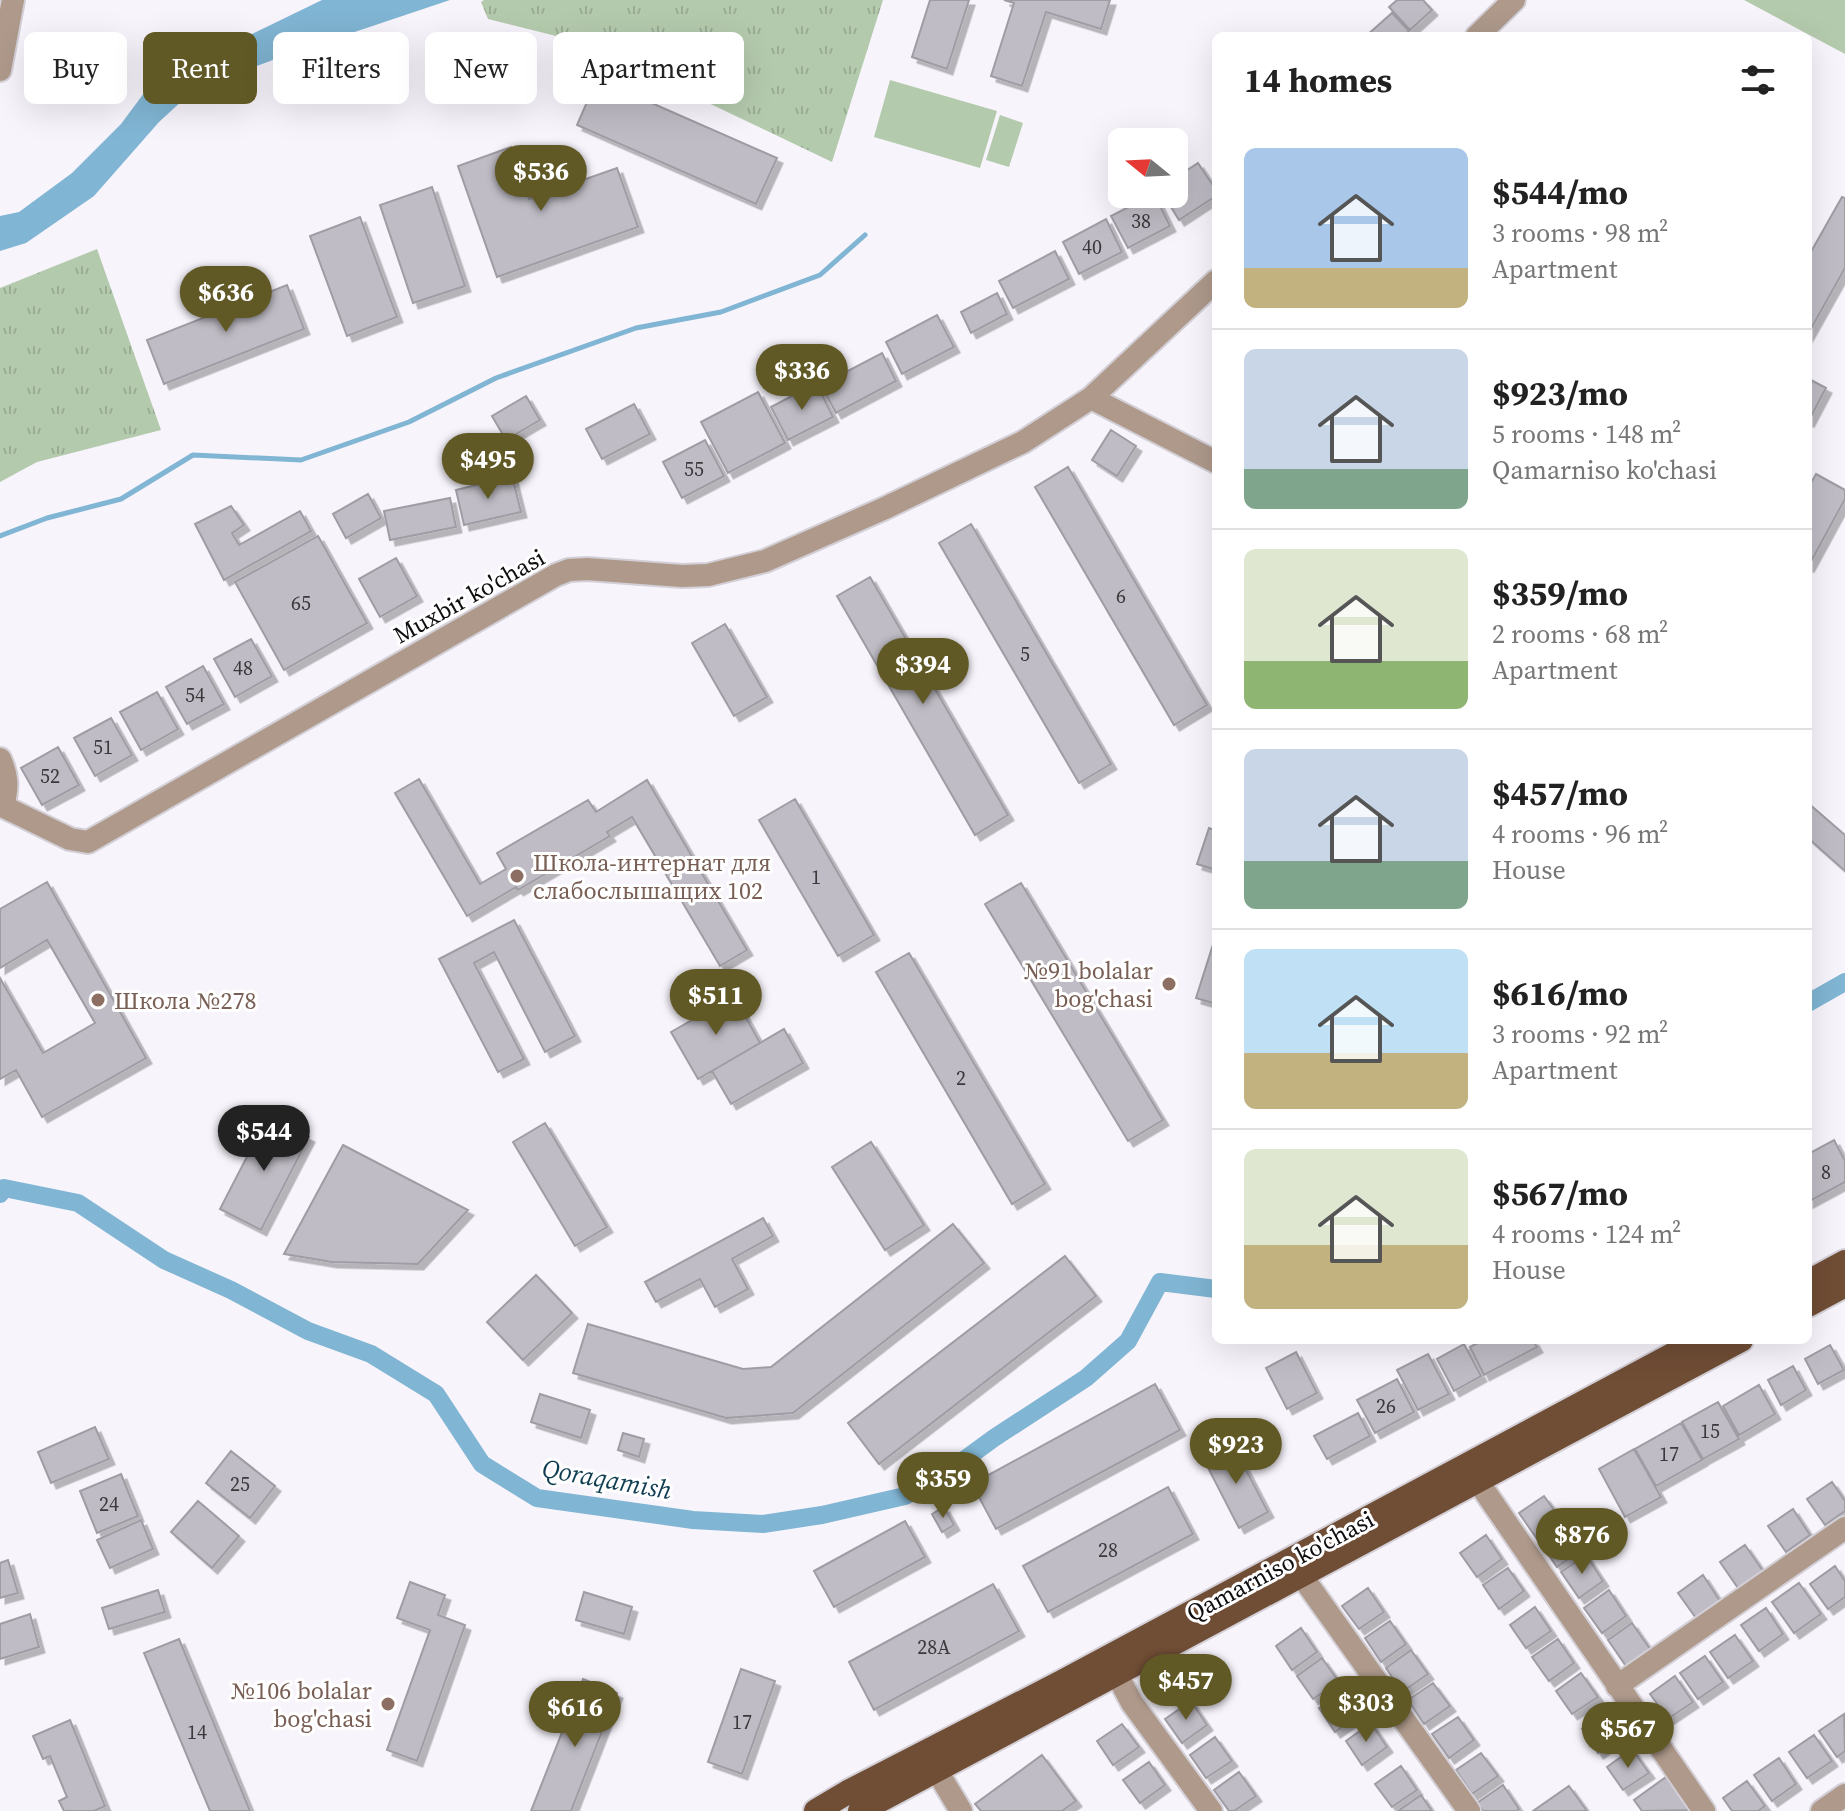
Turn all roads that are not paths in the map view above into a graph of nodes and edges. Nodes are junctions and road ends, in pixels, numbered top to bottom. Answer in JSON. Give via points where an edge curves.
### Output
{"nodes":[{"id":1,"x":13,"y":0,"type":"edge"},
{"id":2,"x":1514,"y":0,"type":"edge"},
{"id":3,"x":1481,"y":32,"type":"edge"},
{"id":4,"x":0,"y":70,"type":"edge"},
{"id":5,"x":1212,"y":285,"type":"edge"},
{"id":6,"x":1091,"y":398,"type":"junction"},
{"id":7,"x":1212,"y":460,"type":"edge"},
{"id":8,"x":0,"y":759,"type":"edge"},
{"id":9,"x":1,"y":805,"type":"edge"},
{"id":10,"x":1845,"y":1262,"type":"edge"},
{"id":11,"x":1812,"y":1280,"type":"edge"},
{"id":12,"x":1845,"y":1285,"type":"edge"},
{"id":13,"x":1812,"y":1303,"type":"edge"},
{"id":14,"x":1693,"y":1344,"type":"edge"},
{"id":15,"x":1733,"y":1344,"type":"edge"},
{"id":16,"x":1477,"y":1480,"type":"junction"},
{"id":17,"x":1845,"y":1528,"type":"edge"},
{"id":18,"x":1301,"y":1575,"type":"junction"},
{"id":19,"x":1116,"y":1673,"type":"junction"},
{"id":20,"x":1617,"y":1686,"type":"junction"},
{"id":21,"x":937,"y":1771,"type":"junction"},
{"id":22,"x":1845,"y":1795,"type":"edge"},
{"id":23,"x":816,"y":1811,"type":"edge"},
{"id":24,"x":860,"y":1811,"type":"edge"},
{"id":25,"x":961,"y":1811,"type":"edge"},
{"id":26,"x":1211,"y":1811,"type":"edge"},
{"id":27,"x":1469,"y":1811,"type":"edge"},
{"id":28,"x":1704,"y":1811,"type":"edge"},
{"id":29,"x":1822,"y":1811,"type":"edge"}],
"edges":[{"from":1,"to":4,"type":"street"},
{"from":2,"to":3,"type":"street"},
{"from":5,"to":6,"type":"street","name":"Muxbir ko'chasi"},
{"from":6,"to":7,"type":"street"},
{"from":6,"to":9,"type":"street","name":"Muxbir ko'chasi","via":[[1023,442],[765,561],[695,576],[587,569],[556,575],[88,842],[70,839]]},
{"from":8,"to":9,"type":"street","name":"Muxbir ko'chasi","via":[[8,789]]},
{"from":10,"to":11,"type":"main road"},
{"from":12,"to":13,"type":"main road"},
{"from":14,"to":23,"type":"main road","name":"Qamarniso ko'chasi"},
{"from":15,"to":16,"type":"main road","name":"Qamarniso ko'chasi"},
{"from":16,"to":18,"type":"main road","name":"Qamarniso ko'chasi"},
{"from":16,"to":20,"type":"street"},
{"from":17,"to":20,"type":"street"},
{"from":18,"to":19,"type":"main road","name":"Qamarniso ko'chasi"},
{"from":18,"to":27,"type":"street"},
{"from":19,"to":21,"type":"main road","name":"Qamarniso ko'chasi"},
{"from":19,"to":26,"type":"street"},
{"from":20,"to":28,"type":"street"},
{"from":21,"to":24,"type":"main road","name":"Qamarniso ko'chasi"},
{"from":21,"to":25,"type":"street"},
{"from":22,"to":29,"type":"street"}]}
